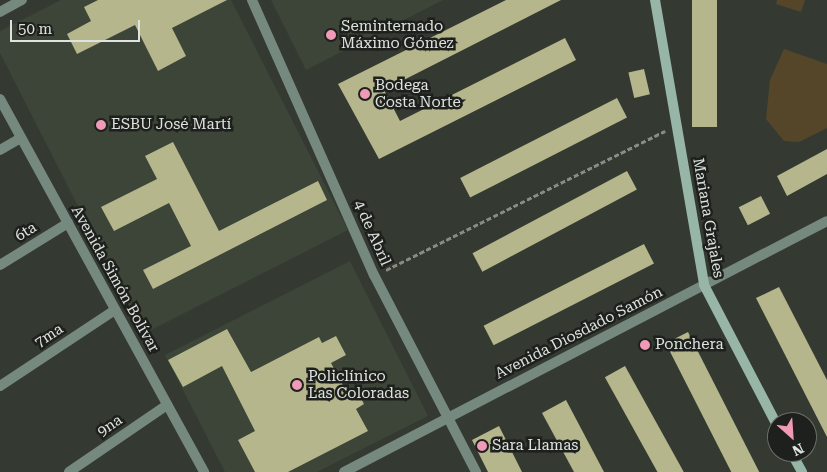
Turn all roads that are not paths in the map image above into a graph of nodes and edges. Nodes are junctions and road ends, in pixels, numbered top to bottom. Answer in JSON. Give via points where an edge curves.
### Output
{"nodes":[{"id":1,"x":22,"y":0,"type":"edge"},
{"id":2,"x":252,"y":0,"type":"edge"},
{"id":3,"x":655,"y":0,"type":"edge"},
{"id":4,"x":0,"y":12,"type":"edge"},
{"id":5,"x":0,"y":99,"type":"edge"},
{"id":6,"x":21,"y":138,"type":"junction"},
{"id":7,"x":0,"y":150,"type":"edge"},
{"id":8,"x":827,"y":221,"type":"edge"},
{"id":9,"x":68,"y":223,"type":"junction"},
{"id":10,"x":0,"y":266,"type":"edge"},
{"id":11,"x":704,"y":285,"type":"junction"},
{"id":12,"x":115,"y":310,"type":"junction"},
{"id":13,"x":0,"y":386,"type":"edge"},
{"id":14,"x":168,"y":406,"type":"junction"},
{"id":15,"x":770,"y":412,"type":"edge"},
{"id":16,"x":447,"y":418,"type":"junction"},
{"id":17,"x":69,"y":472,"type":"edge"},
{"id":18,"x":204,"y":472,"type":"edge"},
{"id":19,"x":344,"y":472,"type":"edge"},
{"id":20,"x":476,"y":472,"type":"edge"}],
"edges":[{"from":1,"to":4,"type":"street"},
{"from":2,"to":16,"type":"street","name":"4 de Abril","via":[[374,276]]},
{"from":3,"to":11,"type":"street","name":"Mariana Grajales"},
{"from":5,"to":6,"type":"street","name":"Avenida Simón Bolívar"},
{"from":6,"to":7,"type":"street"},
{"from":6,"to":9,"type":"street","name":"Avenida Simón Bolívar"},
{"from":8,"to":11,"type":"street","name":"Avenida Diosdado Samón"},
{"from":9,"to":10,"type":"street","name":"6ta"},
{"from":9,"to":12,"type":"street","name":"Avenida Simón Bolívar"},
{"from":11,"to":15,"type":"street","name":"Mariana Grajales"},
{"from":11,"to":16,"type":"street","name":"Avenida Diosdado Samón"},
{"from":12,"to":13,"type":"street","name":"7ma"},
{"from":12,"to":14,"type":"street","name":"Avenida Simón Bolívar"},
{"from":14,"to":17,"type":"street","name":"9na"},
{"from":14,"to":18,"type":"street","name":"Avenida Simón Bolívar"},
{"from":16,"to":19,"type":"street","name":"Avenida Diosdado Samón"},
{"from":16,"to":20,"type":"street","name":"4 de Abril"}]}
